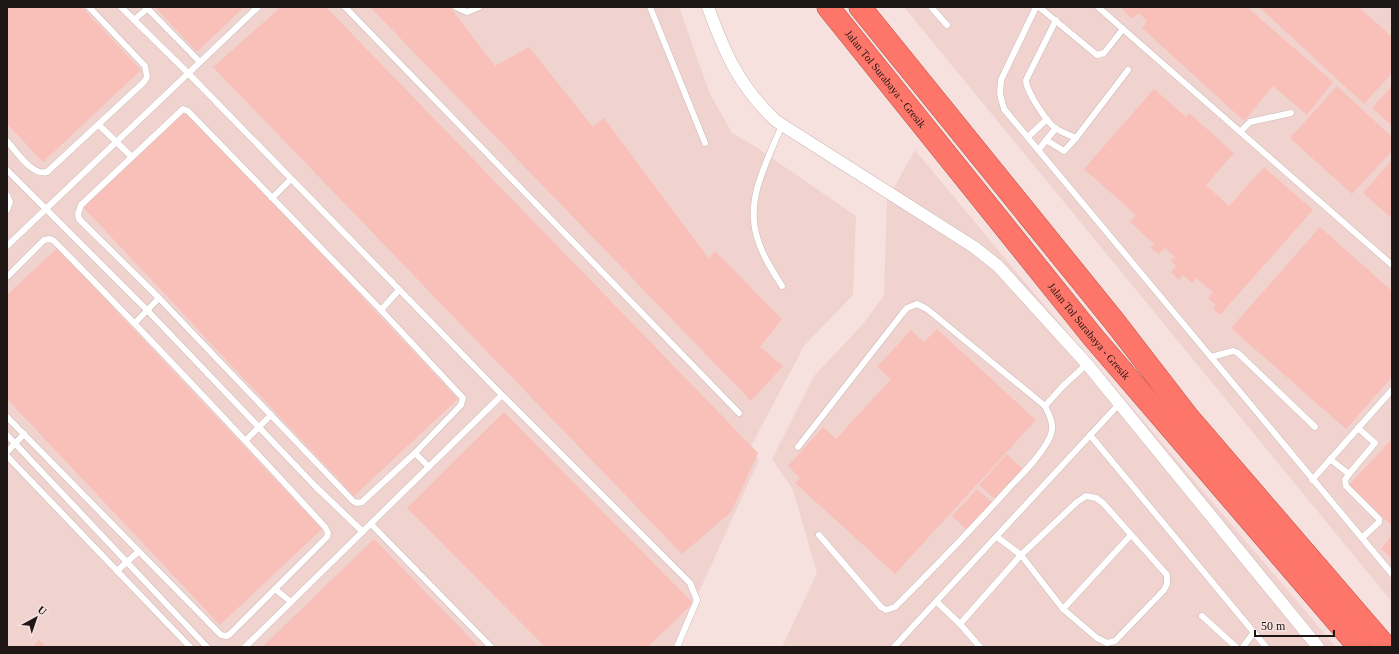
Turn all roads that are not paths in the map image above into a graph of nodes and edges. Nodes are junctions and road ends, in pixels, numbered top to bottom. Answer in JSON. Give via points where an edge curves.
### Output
{"nodes":[{"id":1,"x":89,"y":7,"type":"edge"},
{"id":2,"x":121,"y":7,"type":"edge"},
{"id":3,"x":258,"y":7,"type":"edge"},
{"id":4,"x":345,"y":7,"type":"edge"},
{"id":5,"x":456,"y":7,"type":"edge"},
{"id":6,"x":479,"y":7,"type":"edge"},
{"id":7,"x":650,"y":7,"type":"edge"},
{"id":8,"x":708,"y":7,"type":"edge"},
{"id":9,"x":828,"y":7,"type":"edge"},
{"id":10,"x":860,"y":7,"type":"edge"},
{"id":11,"x":931,"y":7,"type":"edge"},
{"id":12,"x":1036,"y":7,"type":"edge"},
{"id":13,"x":1040,"y":7,"type":"edge"},
{"id":14,"x":1098,"y":7,"type":"edge"},
{"id":15,"x":147,"y":8,"type":"edge"},
{"id":16,"x":134,"y":20,"type":"junction"},
{"id":17,"x":1056,"y":20,"type":"junction"},
{"id":18,"x":947,"y":25,"type":"dead end"},
{"id":19,"x":1123,"y":29,"type":"junction"},
{"id":20,"x":200,"y":62,"type":"junction"},
{"id":21,"x":1128,"y":70,"type":"dead end"},
{"id":22,"x":189,"y":74,"type":"junction"},
{"id":23,"x":1291,"y":113,"type":"dead end"},
{"id":24,"x":1047,"y":119,"type":"junction"},
{"id":25,"x":99,"y":125,"type":"junction"},
{"id":26,"x":782,"y":125,"type":"junction"},
{"id":27,"x":1056,"y":128,"type":"junction"},
{"id":28,"x":1240,"y":132,"type":"junction"},
{"id":29,"x":1028,"y":137,"type":"junction"},
{"id":30,"x":1076,"y":138,"type":"junction"},
{"id":31,"x":1046,"y":140,"type":"junction"},
{"id":32,"x":7,"y":141,"type":"edge"},
{"id":33,"x":117,"y":143,"type":"junction"},
{"id":34,"x":705,"y":144,"type":"dead end"},
{"id":35,"x":1039,"y":149,"type":"junction"},
{"id":36,"x":132,"y":157,"type":"junction"},
{"id":37,"x":7,"y":170,"type":"edge"},
{"id":38,"x":290,"y":180,"type":"junction"},
{"id":39,"x":7,"y":194,"type":"edge"},
{"id":40,"x":272,"y":198,"type":"junction"},
{"id":41,"x":45,"y":208,"type":"junction"},
{"id":42,"x":7,"y":210,"type":"edge"},
{"id":43,"x":7,"y":246,"type":"edge"},
{"id":44,"x":1392,"y":265,"type":"edge"},
{"id":45,"x":7,"y":277,"type":"edge"},
{"id":46,"x":782,"y":286,"type":"dead end"},
{"id":47,"x":399,"y":290,"type":"junction"},
{"id":48,"x":159,"y":298,"type":"junction"},
{"id":49,"x":147,"y":310,"type":"junction"},
{"id":50,"x":380,"y":310,"type":"junction"},
{"id":51,"x":135,"y":323,"type":"junction"},
{"id":52,"x":1211,"y":358,"type":"junction"},
{"id":53,"x":1087,"y":364,"type":"junction"},
{"id":54,"x":1391,"y":393,"type":"edge"},
{"id":55,"x":502,"y":395,"type":"junction"},
{"id":56,"x":1120,"y":403,"type":"junction"},
{"id":57,"x":1044,"y":406,"type":"junction"},
{"id":58,"x":739,"y":413,"type":"dead end"},
{"id":59,"x":271,"y":415,"type":"junction"},
{"id":60,"x":7,"y":417,"type":"edge"},
{"id":61,"x":1315,"y":427,"type":"dead end"},
{"id":62,"x":259,"y":428,"type":"junction"},
{"id":63,"x":1358,"y":428,"type":"junction"},
{"id":64,"x":24,"y":434,"type":"junction"},
{"id":65,"x":7,"y":435,"type":"edge"},
{"id":66,"x":1090,"y":435,"type":"junction"},
{"id":67,"x":246,"y":440,"type":"junction"},
{"id":68,"x":15,"y":444,"type":"junction"},
{"id":69,"x":798,"y":447,"type":"dead end"},
{"id":70,"x":7,"y":452,"type":"edge"},
{"id":71,"x":415,"y":453,"type":"junction"},
{"id":72,"x":7,"y":456,"type":"edge"},
{"id":73,"x":1330,"y":459,"type":"junction"},
{"id":74,"x":429,"y":467,"type":"junction"},
{"id":75,"x":1349,"y":474,"type":"junction"},
{"id":76,"x":1312,"y":480,"type":"junction"},
{"id":77,"x":371,"y":524,"type":"junction"},
{"id":78,"x":363,"y":532,"type":"junction"},
{"id":79,"x":818,"y":535,"type":"dead end"},
{"id":80,"x":1132,"y":535,"type":"junction"},
{"id":81,"x":997,"y":538,"type":"junction"},
{"id":82,"x":1362,"y":538,"type":"junction"},
{"id":83,"x":138,"y":552,"type":"junction"},
{"id":84,"x":1021,"y":555,"type":"junction"},
{"id":85,"x":127,"y":561,"type":"junction"},
{"id":86,"x":117,"y":571,"type":"junction"},
{"id":87,"x":1392,"y":574,"type":"edge"},
{"id":88,"x":275,"y":589,"type":"junction"},
{"id":89,"x":291,"y":602,"type":"junction"},
{"id":90,"x":937,"y":602,"type":"junction"},
{"id":91,"x":1063,"y":610,"type":"junction"},
{"id":92,"x":1202,"y":616,"type":"dead end"},
{"id":93,"x":960,"y":624,"type":"junction"},
{"id":94,"x":1254,"y":632,"type":"junction"},
{"id":95,"x":190,"y":647,"type":"edge"},
{"id":96,"x":207,"y":647,"type":"edge"},
{"id":97,"x":245,"y":647,"type":"edge"},
{"id":98,"x":491,"y":647,"type":"edge"},
{"id":99,"x":677,"y":647,"type":"edge"},
{"id":100,"x":894,"y":647,"type":"edge"},
{"id":101,"x":980,"y":647,"type":"edge"},
{"id":102,"x":1236,"y":647,"type":"edge"},
{"id":103,"x":1243,"y":647,"type":"edge"},
{"id":104,"x":1266,"y":647,"type":"edge"},
{"id":105,"x":1318,"y":647,"type":"edge"},
{"id":106,"x":1359,"y":647,"type":"edge"},
{"id":107,"x":1386,"y":647,"type":"edge"}],
"edges":[{"from":1,"to":25,"type":"lane","via":[[141,61],[147,73],[144,82]]},
{"from":2,"to":16,"type":"lane"},
{"from":3,"to":20,"type":"lane"},
{"from":4,"to":58,"type":"lane"},
{"from":5,"to":6,"type":"lane","via":[[467,12]]},
{"from":7,"to":34,"type":"lane"},
{"from":8,"to":26,"type":"street","via":[[735,72],[751,96]]},
{"from":9,"to":106,"type":"highway","name":"Jalan Tol Surabaya - Gresik","via":[[1093,337]]},
{"from":10,"to":107,"type":"highway","via":[[1114,321],[1188,417]]},
{"from":11,"to":18,"type":"lane"},
{"from":12,"to":29,"type":"lane","via":[[1001,80],[1000,94],[1004,109]]},
{"from":13,"to":17,"type":"lane"},
{"from":14,"to":19,"type":"lane"},
{"from":15,"to":16,"type":"lane"},
{"from":15,"to":20,"type":"lane"},
{"from":16,"to":22,"type":"lane"},
{"from":17,"to":19,"type":"lane","via":[[1098,55],[1104,53]]},
{"from":17,"to":24,"type":"lane","via":[[1026,80],[1028,90]]},
{"from":19,"to":28,"type":"lane"},
{"from":20,"to":22,"type":"lane"},
{"from":21,"to":30,"type":"lane"},
{"from":22,"to":33,"type":"lane"},
{"from":22,"to":38,"type":"lane"},
{"from":23,"to":28,"type":"lane","via":[[1250,122]]},
{"from":24,"to":27,"type":"lane"},
{"from":24,"to":29,"type":"lane"},
{"from":25,"to":32,"type":"lane","via":[[44,173],[32,167]]},
{"from":25,"to":33,"type":"lane"},
{"from":26,"to":46,"type":"lane","via":[[756,191],[754,219],[756,236],[765,258]]},
{"from":26,"to":53,"type":"street","via":[[974,247],[998,266]]},
{"from":27,"to":30,"type":"lane"},
{"from":27,"to":31,"type":"lane"},
{"from":28,"to":44,"type":"lane"},
{"from":29,"to":35,"type":"lane"},
{"from":30,"to":31,"type":"lane","via":[[1064,151]]},
{"from":31,"to":35,"type":"lane"},
{"from":33,"to":36,"type":"lane"},
{"from":33,"to":41,"type":"lane"},
{"from":35,"to":52,"type":"lane"},
{"from":36,"to":40,"type":"lane","via":[[178,112],[186,109]]},
{"from":36,"to":48,"type":"lane","via":[[81,204],[78,214],[83,223]]},
{"from":37,"to":41,"type":"lane"},
{"from":38,"to":40,"type":"lane"},
{"from":38,"to":47,"type":"lane"},
{"from":39,"to":42,"type":"lane","via":[[10,202]]},
{"from":40,"to":50,"type":"lane"},
{"from":41,"to":43,"type":"lane"},
{"from":41,"to":49,"type":"lane"},
{"from":45,"to":51,"type":"lane","via":[[44,240],[52,240]]},
{"from":47,"to":50,"type":"lane"},
{"from":47,"to":55,"type":"lane"},
{"from":48,"to":49,"type":"lane"},
{"from":48,"to":59,"type":"lane"},
{"from":49,"to":51,"type":"lane"},
{"from":49,"to":62,"type":"lane"},
{"from":50,"to":71,"type":"lane","via":[[463,398],[461,405]]},
{"from":51,"to":67,"type":"lane"},
{"from":52,"to":61,"type":"lane","via":[[1228,352],[1238,353]]},
{"from":52,"to":76,"type":"lane"},
{"from":53,"to":56,"type":"street"},
{"from":53,"to":57,"type":"lane"},
{"from":54,"to":63,"type":"lane"},
{"from":55,"to":74,"type":"lane"},
{"from":55,"to":99,"type":"lane","via":[[690,583],[697,600]]},
{"from":56,"to":66,"type":"lane"},
{"from":56,"to":105,"type":"street"},
{"from":57,"to":69,"type":"lane","via":[[927,309],[917,304],[907,308],[902,314]]},
{"from":57,"to":79,"type":"lane","via":[[1053,427],[1050,438],[1028,467],[895,608],[890,610],[881,607]]},
{"from":59,"to":62,"type":"lane"},
{"from":59,"to":71,"type":"lane","via":[[357,503],[364,501]]},
{"from":60,"to":64,"type":"lane"},
{"from":62,"to":67,"type":"lane"},
{"from":62,"to":78,"type":"lane"},
{"from":63,"to":73,"type":"lane"},
{"from":63,"to":75,"type":"lane","via":[[1375,443]]},
{"from":64,"to":68,"type":"lane"},
{"from":64,"to":83,"type":"lane"},
{"from":65,"to":68,"type":"lane"},
{"from":66,"to":81,"type":"lane"},
{"from":66,"to":94,"type":"lane"},
{"from":67,"to":88,"type":"lane","via":[[328,533]]},
{"from":68,"to":70,"type":"lane"},
{"from":68,"to":85,"type":"lane"},
{"from":71,"to":74,"type":"lane"},
{"from":72,"to":86,"type":"lane"},
{"from":73,"to":75,"type":"lane"},
{"from":73,"to":76,"type":"lane"},
{"from":74,"to":77,"type":"lane"},
{"from":75,"to":82,"type":"lane","via":[[1346,486],[1379,519],[1379,522]]},
{"from":76,"to":82,"type":"lane"},
{"from":77,"to":78,"type":"lane"},
{"from":77,"to":98,"type":"lane"},
{"from":78,"to":89,"type":"lane"},
{"from":80,"to":84,"type":"lane","via":[[1103,503],[1086,496]]},
{"from":80,"to":91,"type":"lane"},
{"from":80,"to":91,"type":"lane","via":[[1167,575],[1164,590],[1115,641],[1107,643]]},
{"from":81,"to":84,"type":"lane"},
{"from":81,"to":90,"type":"lane"},
{"from":82,"to":87,"type":"lane"},
{"from":83,"to":85,"type":"lane"},
{"from":83,"to":88,"type":"lane","via":[[221,635],[230,634]]},
{"from":84,"to":91,"type":"lane"},
{"from":84,"to":93,"type":"lane"},
{"from":85,"to":86,"type":"lane"},
{"from":85,"to":96,"type":"lane"},
{"from":86,"to":95,"type":"lane"},
{"from":88,"to":89,"type":"lane"},
{"from":89,"to":97,"type":"lane"},
{"from":90,"to":93,"type":"lane"},
{"from":90,"to":100,"type":"lane"},
{"from":92,"to":102,"type":"lane"},
{"from":93,"to":101,"type":"lane"},
{"from":94,"to":103,"type":"lane"},
{"from":94,"to":104,"type":"lane"}]}
